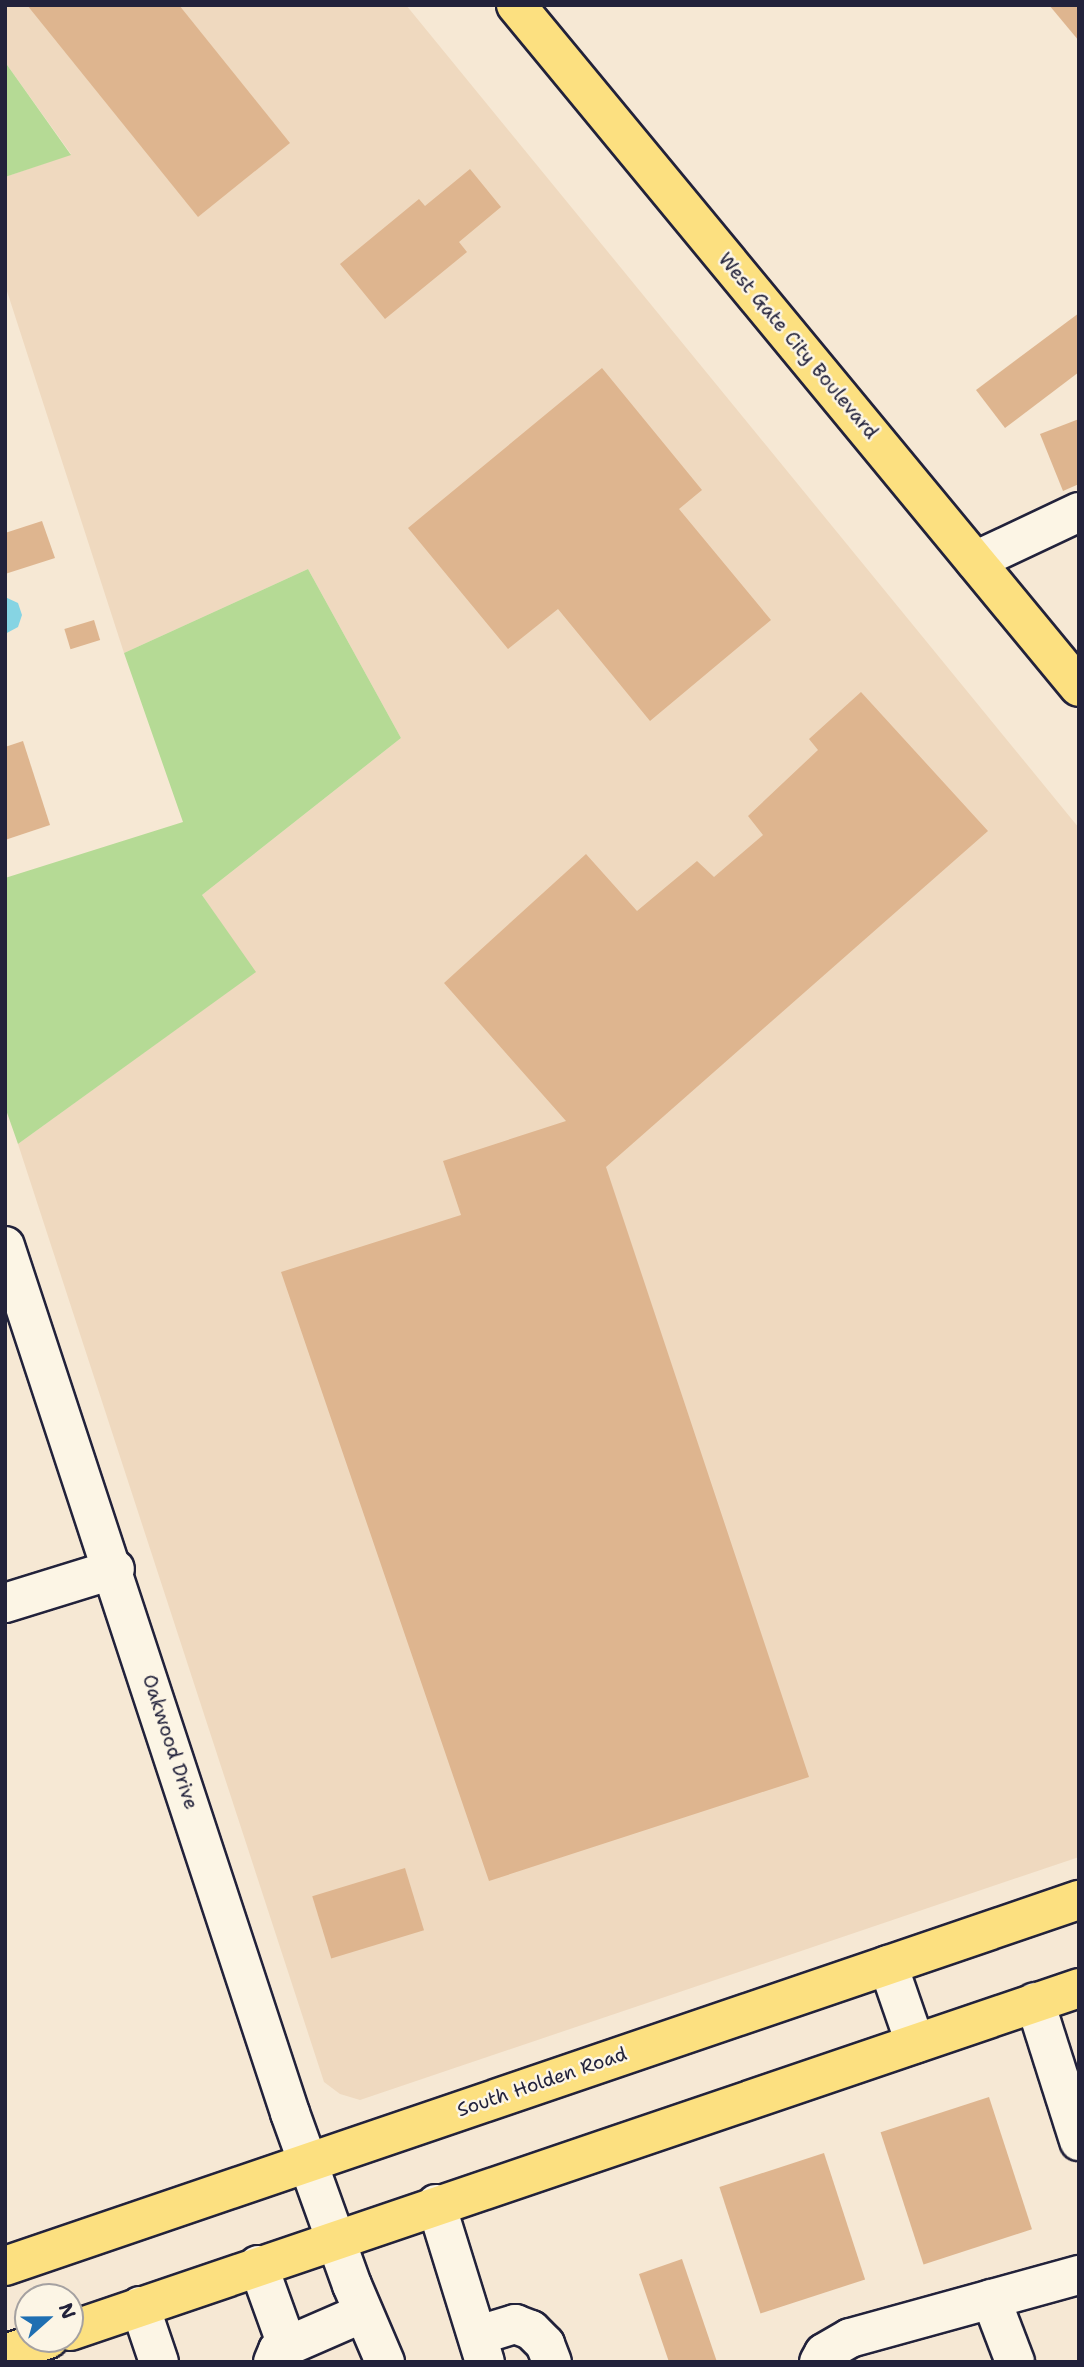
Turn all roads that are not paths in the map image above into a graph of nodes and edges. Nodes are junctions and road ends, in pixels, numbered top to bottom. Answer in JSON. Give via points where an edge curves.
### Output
{"nodes":[{"id":1,"x":516,"y":5,"type":"edge"},
{"id":2,"x":1079,"y":512,"type":"edge"},
{"id":3,"x":975,"y":561,"type":"junction"},
{"id":4,"x":1079,"y":687,"type":"edge"},
{"id":5,"x":5,"y":1246,"type":"edge"},
{"id":6,"x":115,"y":1569,"type":"junction"},
{"id":7,"x":5,"y":1603,"type":"edge"},
{"id":8,"x":1079,"y":1900,"type":"edge"},
{"id":9,"x":888,"y":1965,"type":"junction"},
{"id":10,"x":1079,"y":1988,"type":"edge"},
{"id":11,"x":1035,"y":2002,"type":"junction"},
{"id":12,"x":915,"y":2043,"type":"junction"},
{"id":13,"x":1079,"y":2141,"type":"edge"},
{"id":14,"x":308,"y":2162,"type":"junction"},
{"id":15,"x":436,"y":2204,"type":"junction"},
{"id":16,"x":338,"y":2237,"type":"junction"},
{"id":17,"x":258,"y":2265,"type":"junction"},
{"id":18,"x":5,"y":2266,"type":"edge"},
{"id":19,"x":1079,"y":2275,"type":"edge"},
{"id":20,"x":991,"y":2299,"type":"junction"},
{"id":21,"x":140,"y":2306,"type":"junction"},
{"id":22,"x":363,"y":2313,"type":"junction"},
{"id":23,"x":84,"y":2326,"type":"edge"},
{"id":24,"x":482,"y":2348,"type":"edge"},
{"id":25,"x":280,"y":2354,"type":"edge"},
{"id":26,"x":159,"y":2362,"type":"edge"},
{"id":27,"x":386,"y":2362,"type":"edge"},
{"id":28,"x":552,"y":2362,"type":"edge"},
{"id":29,"x":819,"y":2362,"type":"edge"},
{"id":30,"x":1015,"y":2362,"type":"edge"}],
"edges":[{"from":1,"to":3,"type":"main road","name":"West Gate City Boulevard"},
{"from":2,"to":3,"type":"street"},
{"from":3,"to":4,"type":"main road","name":"West Gate City Boulevard"},
{"from":5,"to":6,"type":"street","name":"Oakwood Drive"},
{"from":6,"to":7,"type":"street"},
{"from":6,"to":14,"type":"street","name":"Oakwood Drive"},
{"from":8,"to":9,"type":"main road","name":"South Holden Road"},
{"from":9,"to":12,"type":"street"},
{"from":9,"to":14,"type":"main road","name":"South Holden Road"},
{"from":10,"to":11,"type":"main road"},
{"from":11,"to":12,"type":"main road"},
{"from":11,"to":13,"type":"street"},
{"from":12,"to":15,"type":"main road"},
{"from":14,"to":16,"type":"street","name":"Oakwood Drive"},
{"from":14,"to":18,"type":"main road","name":"South Holden Road"},
{"from":15,"to":16,"type":"main road"},
{"from":15,"to":24,"type":"street"},
{"from":16,"to":17,"type":"main road"},
{"from":16,"to":22,"type":"street","name":"Oakwood Drive"},
{"from":17,"to":21,"type":"main road"},
{"from":17,"to":25,"type":"street"},
{"from":19,"to":20,"type":"street"},
{"from":20,"to":29,"type":"street","via":[[850,2338],[824,2353]]},
{"from":20,"to":30,"type":"street"},
{"from":21,"to":23,"type":"main road"},
{"from":21,"to":26,"type":"street"},
{"from":22,"to":25,"type":"street"},
{"from":22,"to":27,"type":"street","name":"Oakwood Drive"},
{"from":24,"to":28,"type":"street","via":[[515,2323],[545,2344]]}]}
